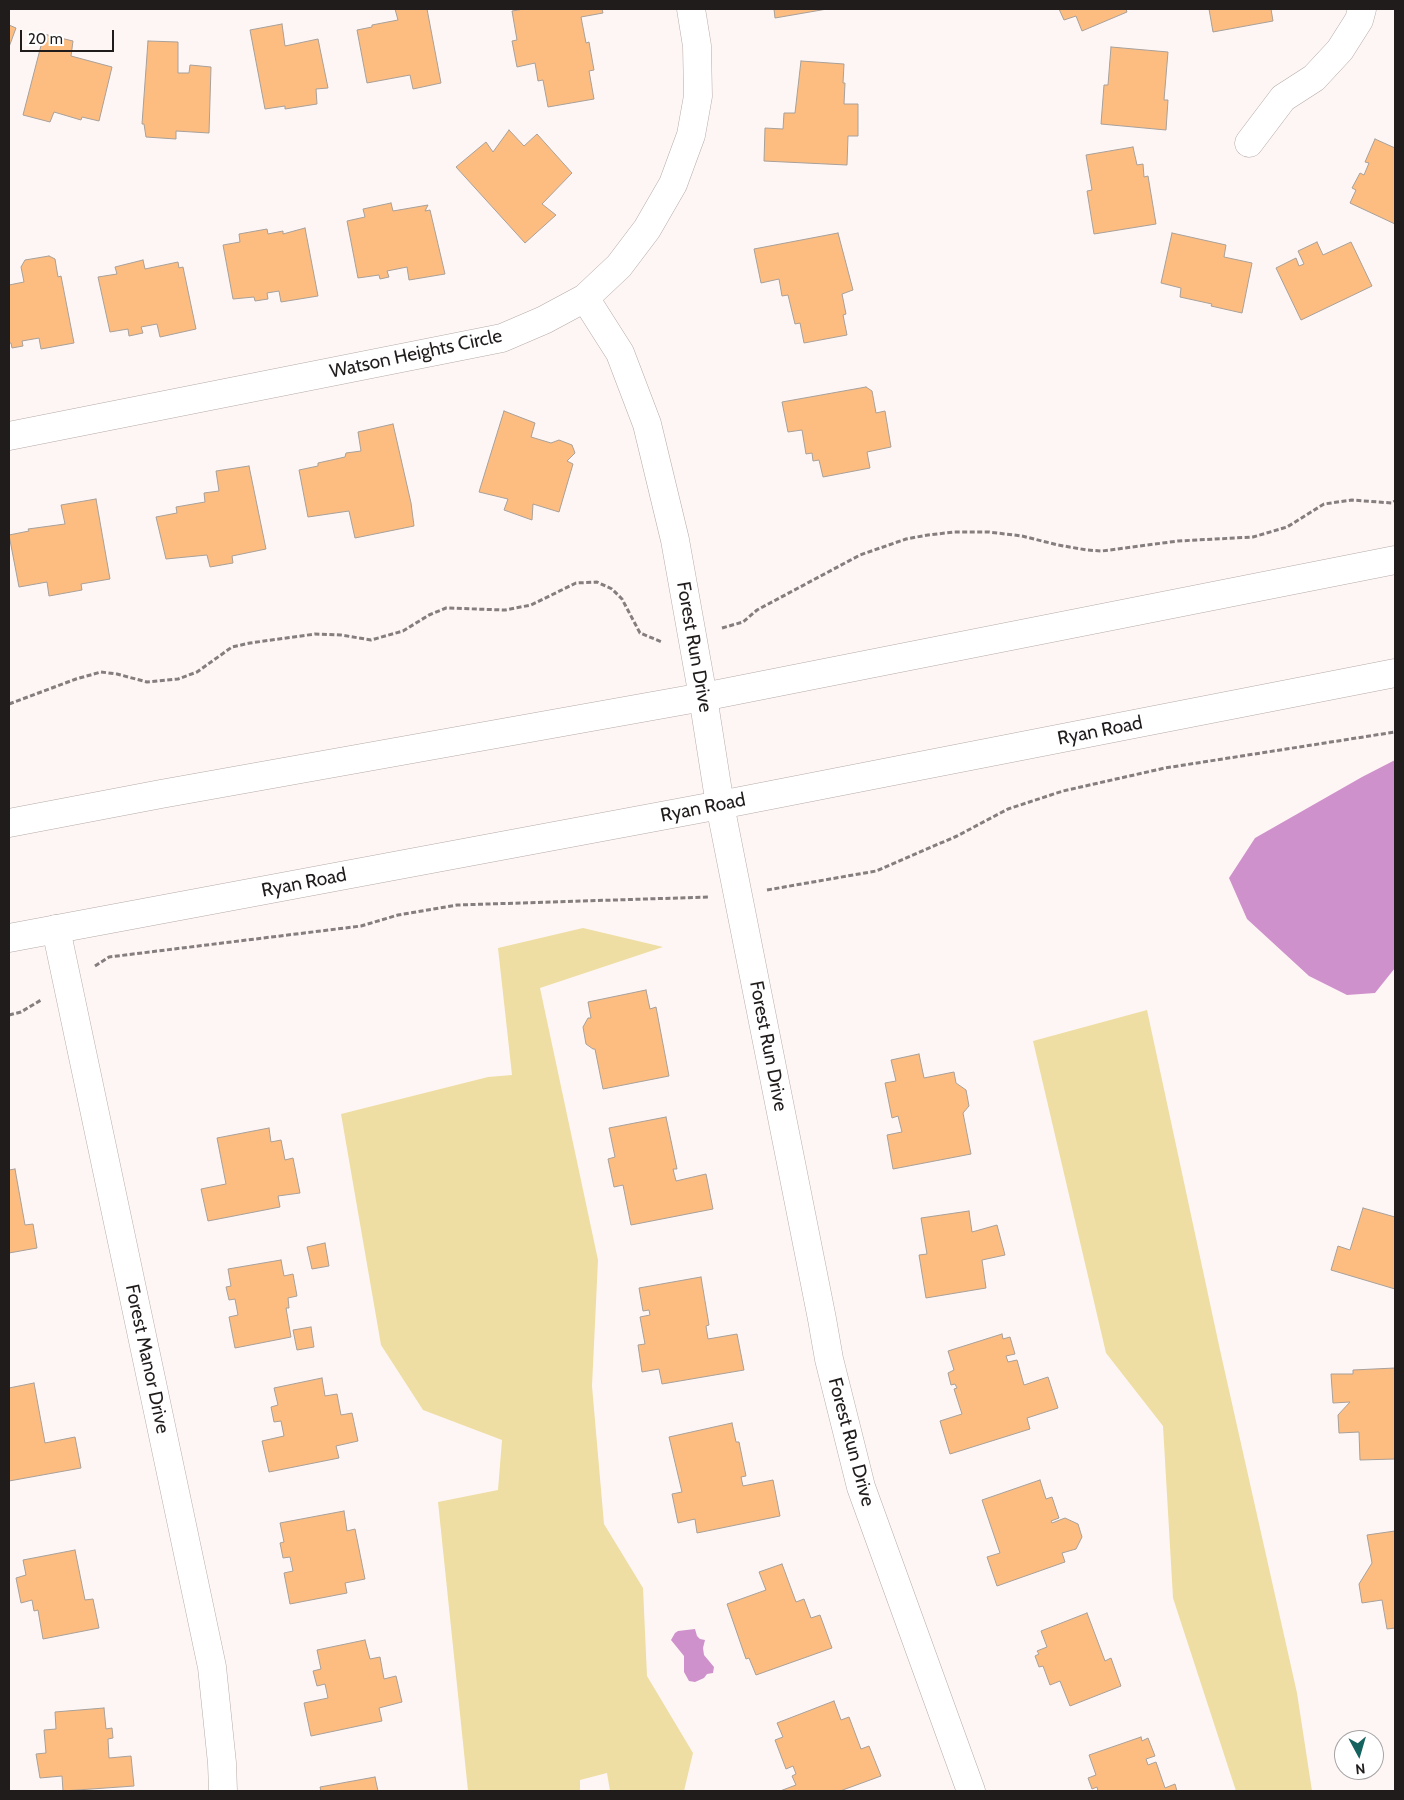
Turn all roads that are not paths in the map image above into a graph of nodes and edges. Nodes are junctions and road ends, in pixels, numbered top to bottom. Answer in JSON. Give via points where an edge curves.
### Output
{"nodes":[{"id":1,"x":691,"y":9,"type":"edge"},
{"id":2,"x":1362,"y":9,"type":"edge"},
{"id":3,"x":1249,"y":143,"type":"dead end"},
{"id":4,"x":585,"y":298,"type":"junction"},
{"id":5,"x":9,"y":436,"type":"edge"},
{"id":6,"x":1395,"y":560,"type":"edge"},
{"id":7,"x":1395,"y":673,"type":"edge"},
{"id":8,"x":703,"y":697,"type":"junction"},
{"id":9,"x":720,"y":805,"type":"junction"},
{"id":10,"x":9,"y":824,"type":"edge"},
{"id":11,"x":56,"y":929,"type":"junction"},
{"id":12,"x":9,"y":938,"type":"edge"},
{"id":13,"x":223,"y":1791,"type":"edge"},
{"id":14,"x":971,"y":1791,"type":"edge"}],
"edges":[{"from":1,"to":4,"type":"street","name":"Watson Heights Circle","via":[[697,46],[698,96],[691,135],[674,184],[647,229],[619,266]]},
{"from":2,"to":3,"type":"street","via":[[1359,20],[1340,50],[1314,78],[1283,98]]},
{"from":4,"to":5,"type":"street","name":"Watson Heights Circle","via":[[502,338]]},
{"from":4,"to":8,"type":"street","name":"Forest Run Drive","via":[[620,353],[647,424],[675,540]]},
{"from":6,"to":8,"type":"street"},
{"from":7,"to":9,"type":"street","name":"Ryan Road"},
{"from":8,"to":9,"type":"street","name":"Forest Run Drive"},
{"from":8,"to":10,"type":"street"},
{"from":9,"to":11,"type":"street","name":"Ryan Road"},
{"from":9,"to":14,"type":"street","name":"Forest Run Drive","via":[[828,1358],[861,1487]]},
{"from":11,"to":12,"type":"street","name":"Ryan Road"},
{"from":11,"to":13,"type":"street","name":"Forest Manor Drive","via":[[212,1667]]}]}
